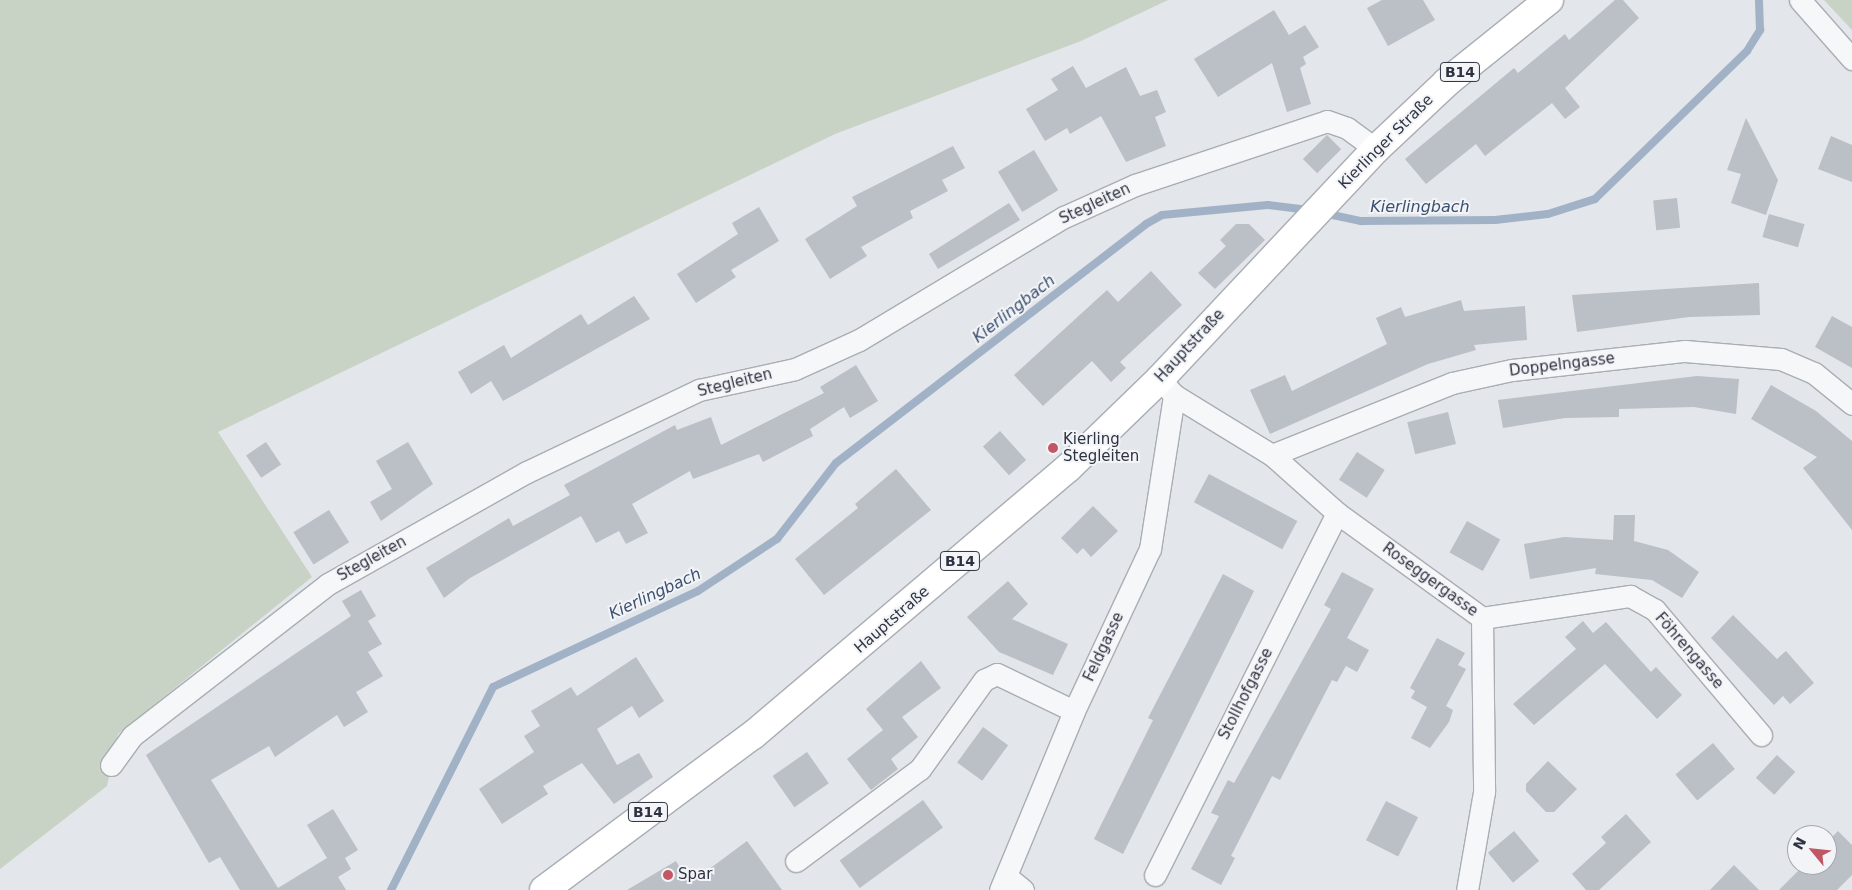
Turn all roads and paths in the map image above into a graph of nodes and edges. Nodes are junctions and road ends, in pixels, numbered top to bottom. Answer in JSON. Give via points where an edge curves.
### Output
{"nodes":[{"id":1,"x":1549,"y":0,"type":"edge"},
{"id":2,"x":1800,"y":0,"type":"edge"},
{"id":3,"x":1852,"y":59,"type":"edge"},
{"id":4,"x":1376,"y":149,"type":"junction"},
{"id":5,"x":1297,"y":232,"type":"joint"},
{"id":6,"x":1167,"y":387,"type":"junction"},
{"id":7,"x":1852,"y":404,"type":"edge"},
{"id":8,"x":1272,"y":455,"type":"junction"},
{"id":9,"x":1337,"y":513,"type":"junction"},
{"id":10,"x":1482,"y":618,"type":"junction"},
{"id":11,"x":1074,"y":711,"type":"junction"},
{"id":12,"x":1761,"y":735,"type":"dead end"},
{"id":13,"x":111,"y":765,"type":"dead end"},
{"id":14,"x":796,"y":861,"type":"dead end"},
{"id":15,"x":1155,"y":875,"type":"dead end"},
{"id":16,"x":1003,"y":883,"type":"edge"},
{"id":17,"x":544,"y":890,"type":"edge"},
{"id":18,"x":1023,"y":890,"type":"edge"},
{"id":19,"x":1467,"y":890,"type":"edge"}],
"edges":[{"from":1,"to":4,"type":"main road","name":"Kierlinger Straße","number":"B14","via":[[1448,82]]},
{"from":2,"to":3,"type":"street"},
{"from":4,"to":5,"type":"main road","name":"Kierlinger Straße","number":"B14"},
{"from":4,"to":13,"type":"street","name":"Stegleiten","via":[[1347,128],[1326,121],[1135,185],[1064,217],[859,340],[795,369],[699,390],[527,472],[328,584],[132,736]]},
{"from":5,"to":6,"type":"main road","name":"Hauptstraße","number":"B14"},
{"from":6,"to":8,"type":"street","name":"Roseggergasse"},
{"from":6,"to":11,"type":"street","name":"Feldgasse","via":[[1150,549]]},
{"from":6,"to":17,"type":"main road","name":"Hauptstraße","number":"B14","via":[[862,646],[753,734]]},
{"from":7,"to":8,"type":"street","name":"Doppelngasse","via":[[1814,373],[1780,359],[1685,351],[1520,369],[1452,383]]},
{"from":8,"to":9,"type":"street","name":"Roseggergasse"},
{"from":9,"to":10,"type":"street","name":"Roseggergasse"},
{"from":9,"to":15,"type":"street","name":"Stollhofgasse"},
{"from":10,"to":12,"type":"street","name":"Föhrengasse","via":[[1630,596],[1655,610]]},
{"from":10,"to":19,"type":"street","name":"Roseggergasse","via":[[1484,792]]},
{"from":11,"to":14,"type":"street","via":[[996,674],[984,680],[920,769]]},
{"from":11,"to":16,"type":"street","name":"Feldgasse"},
{"from":16,"to":18,"type":"street"}]}
